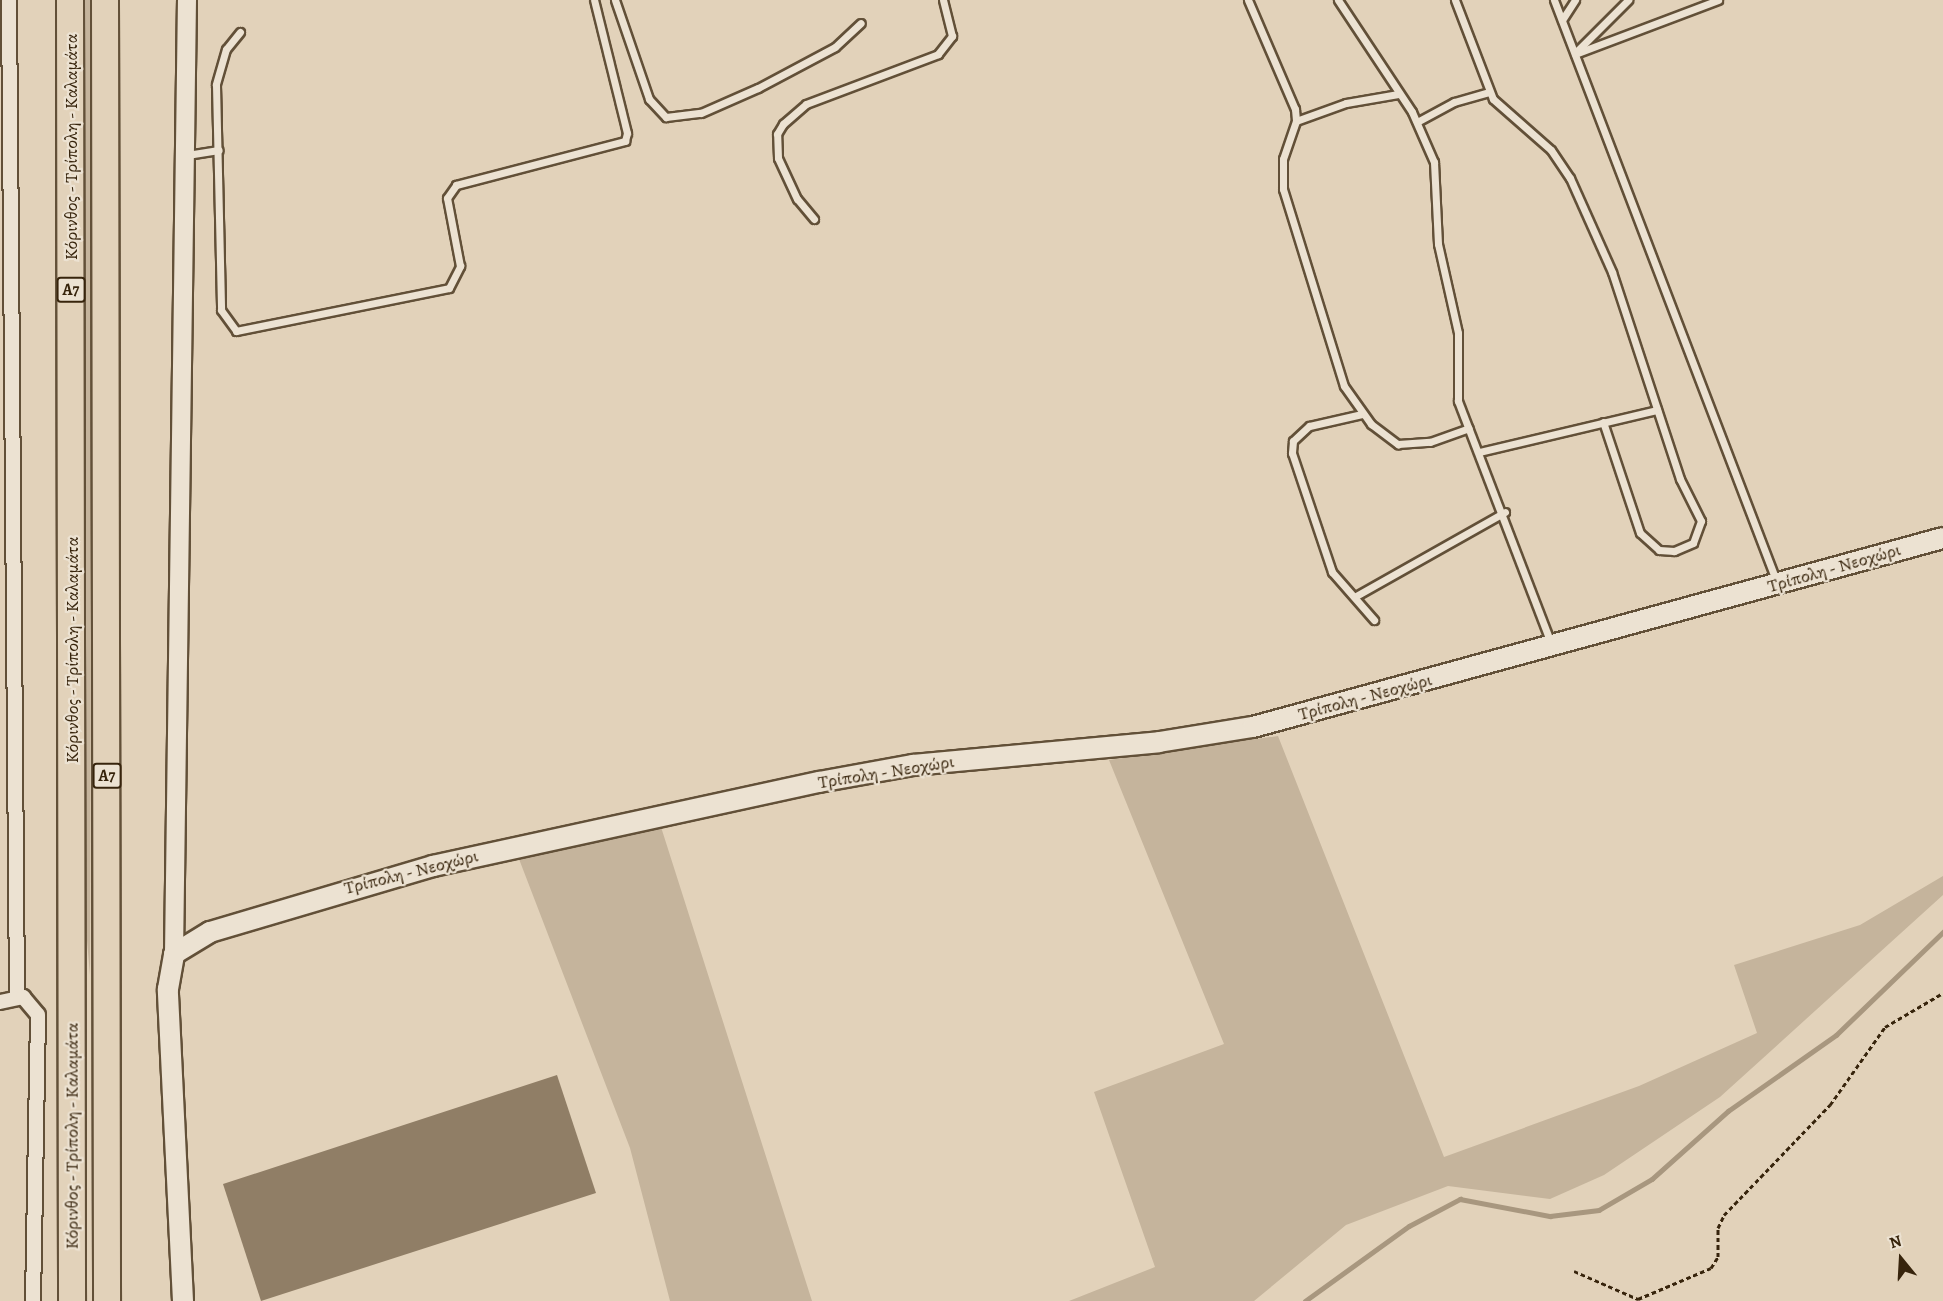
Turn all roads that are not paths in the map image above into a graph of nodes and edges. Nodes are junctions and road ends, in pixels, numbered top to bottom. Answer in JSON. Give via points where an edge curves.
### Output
{"nodes":[{"id":1,"x":9,"y":0,"type":"edge"},
{"id":2,"x":70,"y":0,"type":"edge"},
{"id":3,"x":105,"y":0,"type":"edge"},
{"id":4,"x":187,"y":0,"type":"edge"},
{"id":5,"x":594,"y":0,"type":"edge"},
{"id":6,"x":615,"y":0,"type":"edge"},
{"id":7,"x":943,"y":0,"type":"edge"},
{"id":8,"x":1248,"y":0,"type":"edge"},
{"id":9,"x":1338,"y":0,"type":"edge"},
{"id":10,"x":1455,"y":0,"type":"edge"},
{"id":11,"x":1554,"y":0,"type":"edge"},
{"id":12,"x":1575,"y":0,"type":"edge"},
{"id":13,"x":1627,"y":0,"type":"edge"},
{"id":14,"x":1718,"y":0,"type":"edge"},
{"id":15,"x":1562,"y":20,"type":"junction"},
{"id":16,"x":861,"y":23,"type":"dead end"},
{"id":17,"x":240,"y":32,"type":"dead end"},
{"id":18,"x":5,"y":52,"type":"edge"},
{"id":19,"x":1575,"y":54,"type":"junction"},
{"id":20,"x":1490,"y":92,"type":"junction"},
{"id":21,"x":1398,"y":94,"type":"junction"},
{"id":22,"x":1296,"y":121,"type":"junction"},
{"id":23,"x":1417,"y":122,"type":"junction"},
{"id":24,"x":219,"y":150,"type":"junction"},
{"id":25,"x":185,"y":155,"type":"junction"},
{"id":26,"x":814,"y":219,"type":"dead end"},
{"id":27,"x":1656,"y":410,"type":"junction"},
{"id":28,"x":1362,"y":414,"type":"junction"},
{"id":29,"x":1603,"y":422,"type":"junction"},
{"id":30,"x":1469,"y":428,"type":"junction"},
{"id":31,"x":1479,"y":452,"type":"junction"},
{"id":32,"x":1505,"y":512,"type":"junction"},
{"id":33,"x":1943,"y":538,"type":"edge"},
{"id":34,"x":1778,"y":584,"type":"junction"},
{"id":35,"x":1356,"y":597,"type":"junction"},
{"id":36,"x":1374,"y":620,"type":"dead end"},
{"id":37,"x":1552,"y":646,"type":"junction"},
{"id":38,"x":174,"y":954,"type":"junction"},
{"id":39,"x":17,"y":997,"type":"junction"},
{"id":40,"x":0,"y":1002,"type":"edge"},
{"id":41,"x":33,"y":1301,"type":"edge"},
{"id":42,"x":72,"y":1301,"type":"edge"},
{"id":43,"x":107,"y":1301,"type":"edge"},
{"id":44,"x":183,"y":1301,"type":"edge"}],
"edges":[{"from":1,"to":18,"type":"street"},
{"from":2,"to":42,"type":"highway","name":"Κόρινθος - Τρίπολη - Καλαμάτα","number":"Α7"},
{"from":3,"to":43,"type":"highway","name":"Κόρινθος - Τρίπολη - Καλαμάτα","number":"Α7"},
{"from":4,"to":25,"type":"street"},
{"from":5,"to":24,"type":"lane","via":[[625,122],[625,141],[456,185],[447,198],[460,266],[449,288],[236,331],[229,328],[221,310]]},
{"from":6,"to":16,"type":"lane","via":[[649,99],[666,117],[701,113],[758,88],[835,47]]},
{"from":7,"to":26,"type":"lane","via":[[952,36],[938,54],[806,104],[777,134],[778,158],[797,198]]},
{"from":8,"to":22,"type":"lane","via":[[1284,78]]},
{"from":9,"to":21,"type":"lane"},
{"from":10,"to":20,"type":"lane"},
{"from":11,"to":15,"type":"lane"},
{"from":12,"to":15,"type":"lane"},
{"from":13,"to":19,"type":"lane"},
{"from":14,"to":19,"type":"lane"},
{"from":15,"to":19,"type":"lane"},
{"from":17,"to":24,"type":"lane","via":[[226,49],[217,72]]},
{"from":18,"to":39,"type":"street"},
{"from":19,"to":34,"type":"lane"},
{"from":20,"to":23,"type":"lane","via":[[1454,102]]},
{"from":20,"to":27,"type":"lane","via":[[1551,150],[1570,178],[1612,272]]},
{"from":21,"to":22,"type":"lane","via":[[1346,103]]},
{"from":21,"to":23,"type":"lane"},
{"from":22,"to":28,"type":"lane","via":[[1283,159],[1283,189],[1344,386]]},
{"from":23,"to":30,"type":"lane","via":[[1434,162],[1438,244],[1458,333],[1454,375]]},
{"from":24,"to":25,"type":"lane"},
{"from":25,"to":38,"type":"street"},
{"from":27,"to":29,"type":"lane"},
{"from":27,"to":29,"type":"lane","via":[[1701,521],[1693,543],[1674,551],[1659,550],[1640,533]]},
{"from":28,"to":30,"type":"lane","via":[[1398,444],[1430,442]]},
{"from":28,"to":35,"type":"lane","via":[[1310,426],[1293,441],[1292,453],[1332,572]]},
{"from":29,"to":31,"type":"lane"},
{"from":30,"to":31,"type":"lane"},
{"from":31,"to":32,"type":"lane"},
{"from":32,"to":35,"type":"lane"},
{"from":32,"to":37,"type":"lane"},
{"from":33,"to":34,"type":"main road","name":"Τρίπολη - Νεοχώρι"},
{"from":34,"to":37,"type":"main road","name":"Τρίπολη - Νεοχώρι"},
{"from":35,"to":36,"type":"lane"},
{"from":37,"to":38,"type":"main road","name":"Τρίπολη - Νεοχώρι","via":[[1253,727],[1159,742],[879,771],[502,849],[279,908],[210,932]]},
{"from":38,"to":44,"type":"main road","via":[[168,989]]},
{"from":39,"to":40,"type":"street"},
{"from":39,"to":41,"type":"street","via":[[34,1007],[39,1030]]}]}
